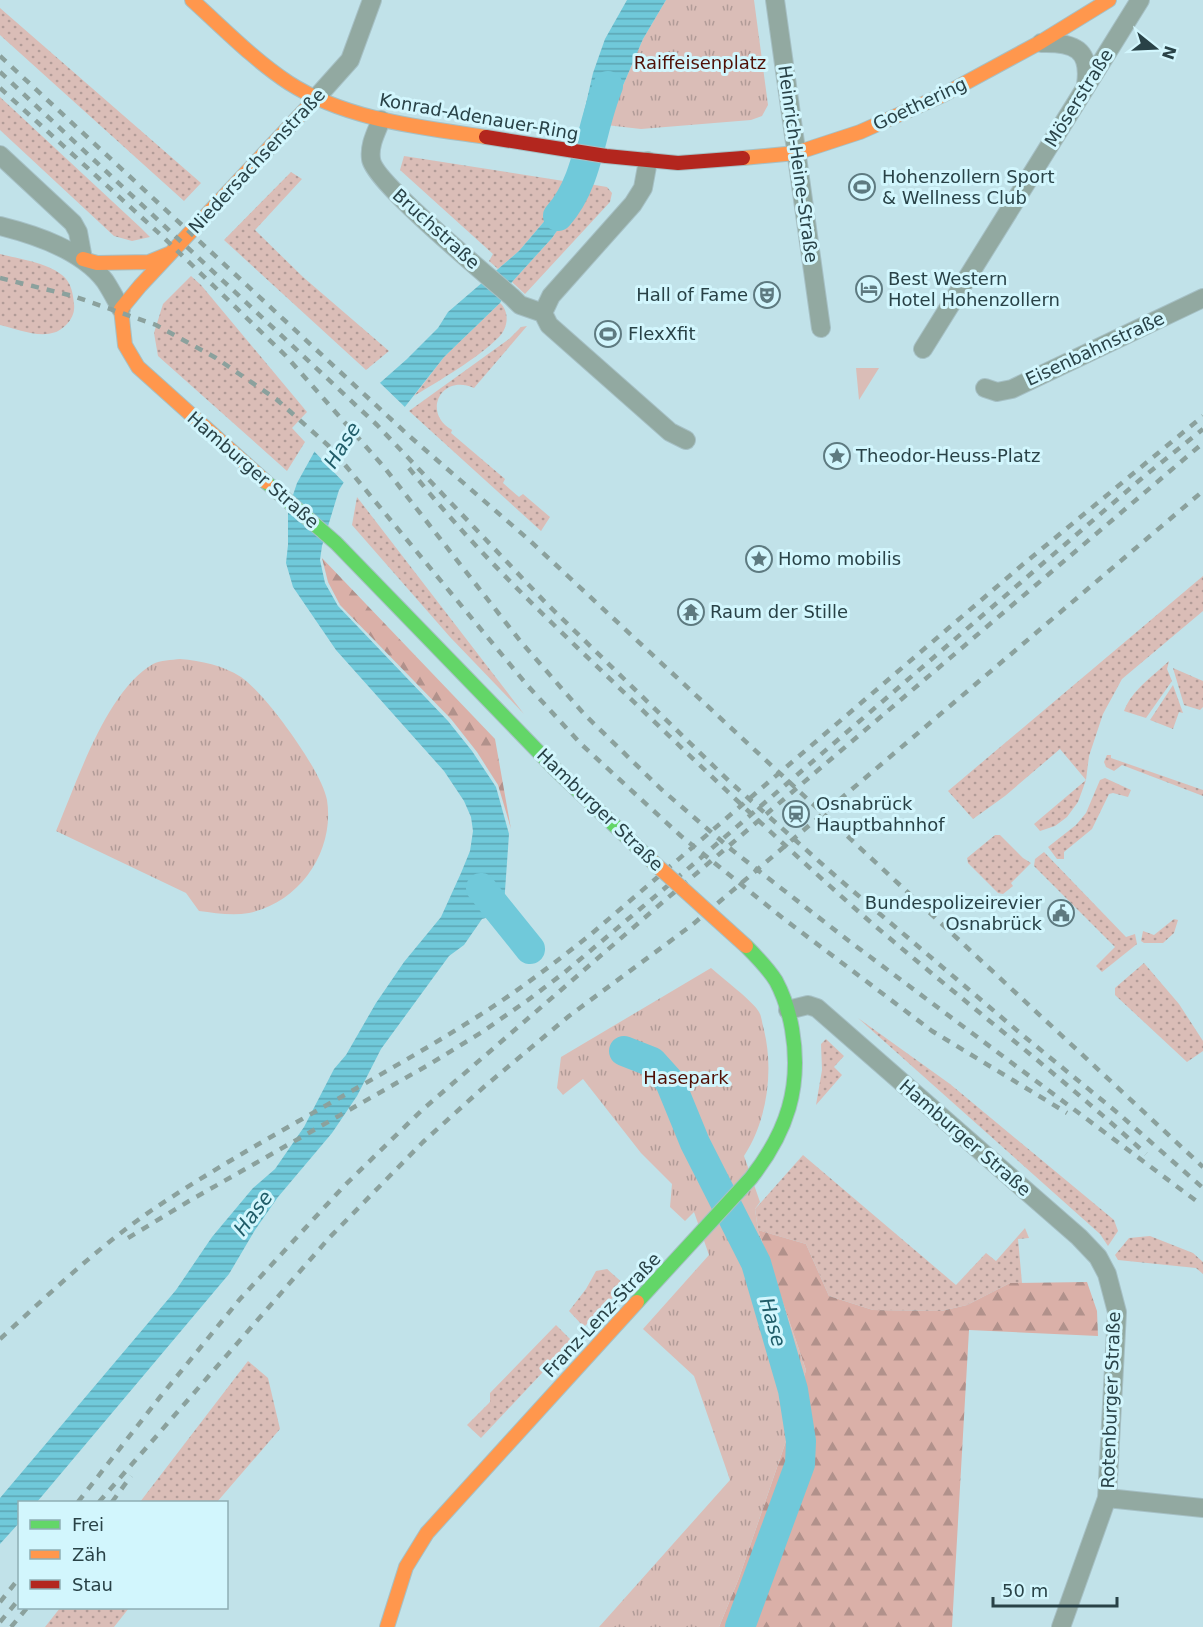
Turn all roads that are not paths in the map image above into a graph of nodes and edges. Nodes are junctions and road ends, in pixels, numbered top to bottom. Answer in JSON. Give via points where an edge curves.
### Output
{"nodes":[{"id":1,"x":192,"y":0,"type":"edge"},
{"id":2,"x":372,"y":0,"type":"edge"},
{"id":3,"x":775,"y":0,"type":"edge"},
{"id":4,"x":1109,"y":0,"type":"edge"},
{"id":5,"x":1140,"y":0,"type":"edge"},
{"id":6,"x":1039,"y":43,"type":"junction"},
{"id":7,"x":1086,"y":87,"type":"junction"},
{"id":8,"x":316,"y":98,"type":"junction"},
{"id":9,"x":381,"y":120,"type":"junction"},
{"id":10,"x":796,"y":153,"type":"junction"},
{"id":11,"x":0,"y":155,"type":"edge"},
{"id":12,"x":648,"y":161,"type":"junction"},
{"id":13,"x":0,"y":226,"type":"edge"},
{"id":14,"x":171,"y":253,"type":"junction"},
{"id":15,"x":83,"y":259,"type":"junction"},
{"id":16,"x":1203,"y":298,"type":"edge"},
{"id":17,"x":121,"y":309,"type":"junction"},
{"id":18,"x":546,"y":319,"type":"junction"},
{"id":19,"x":821,"y":328,"type":"dead end"},
{"id":20,"x":923,"y":349,"type":"dead end"},
{"id":21,"x":985,"y":388,"type":"dead end"},
{"id":22,"x":678,"y":436,"type":"dead end"},
{"id":23,"x":788,"y":1010,"type":"junction"},
{"id":24,"x":1107,"y":1274,"type":"joint"},
{"id":25,"x":1107,"y":1498,"type":"junction"},
{"id":26,"x":1203,"y":1508,"type":"edge"},
{"id":27,"x":387,"y":1627,"type":"edge"},
{"id":28,"x":1061,"y":1627,"type":"edge"}],
"edges":[{"from":1,"to":8,"type":"street","name":"Konrad-Adenauer-Ring","via":[[266,66]]},
{"from":2,"to":8,"type":"street","name":"Niedersachsenstraße","via":[[350,60]]},
{"from":3,"to":10,"type":"street","name":"Heinrich-Heine-Straße"},
{"from":4,"to":6,"type":"street","name":"Goethering"},
{"from":5,"to":7,"type":"street","name":"Möserstraße"},
{"from":6,"to":7,"type":"street","via":[[1062,42],[1078,49],[1088,72]]},
{"from":6,"to":10,"type":"street","name":"Goethering","via":[[899,116]]},
{"from":7,"to":20,"type":"street","name":"Möserstraße"},
{"from":8,"to":9,"type":"street","name":"Konrad-Adenauer-Ring"},
{"from":8,"to":14,"type":"street","name":"Niedersachsenstraße"},
{"from":9,"to":12,"type":"street","name":"Konrad-Adenauer-Ring"},
{"from":9,"to":18,"type":"street","name":"Bruchstraße","via":[[371,144],[371,162],[390,188],[520,305]]},
{"from":10,"to":12,"type":"street","name":"Konrad-Adenauer-Ring","via":[[678,163]]},
{"from":10,"to":19,"type":"street","name":"Heinrich-Heine-Straße"},
{"from":11,"to":15,"type":"street","via":[[73,223]]},
{"from":12,"to":18,"type":"street","via":[[643,188],[633,204],[550,296]]},
{"from":13,"to":15,"type":"street","via":[[26,232]]},
{"from":14,"to":15,"type":"street","via":[[149,262],[97,263]]},
{"from":14,"to":17,"type":"street","name":"Niedersachsenstraße"},
{"from":15,"to":17,"type":"street","via":[[104,280]]},
{"from":16,"to":21,"type":"street","name":"Eisenbahnstraße","via":[[1012,388],[996,392]]},
{"from":17,"to":23,"type":"street","name":"Hamburger Straße","bridge":true,"via":[[125,345],[138,367],[336,543],[556,770],[746,946],[774,978]]},
{"from":18,"to":22,"type":"street","name":"Bruchstraße"},
{"from":23,"to":24,"type":"street","name":"Hamburger Straße","via":[[808,1005],[817,1008],[1079,1237],[1098,1257]]},
{"from":23,"to":27,"type":"street","name":"Franz-Lenz-Straße","via":[[794,1035],[794,1089],[790,1113],[768,1158],[427,1533],[406,1567]]},
{"from":24,"to":25,"type":"street","name":"Rotenburger Straße","via":[[1117,1312]]},
{"from":25,"to":26,"type":"street"},
{"from":25,"to":28,"type":"street","name":"Rotenburger Straße"}]}
